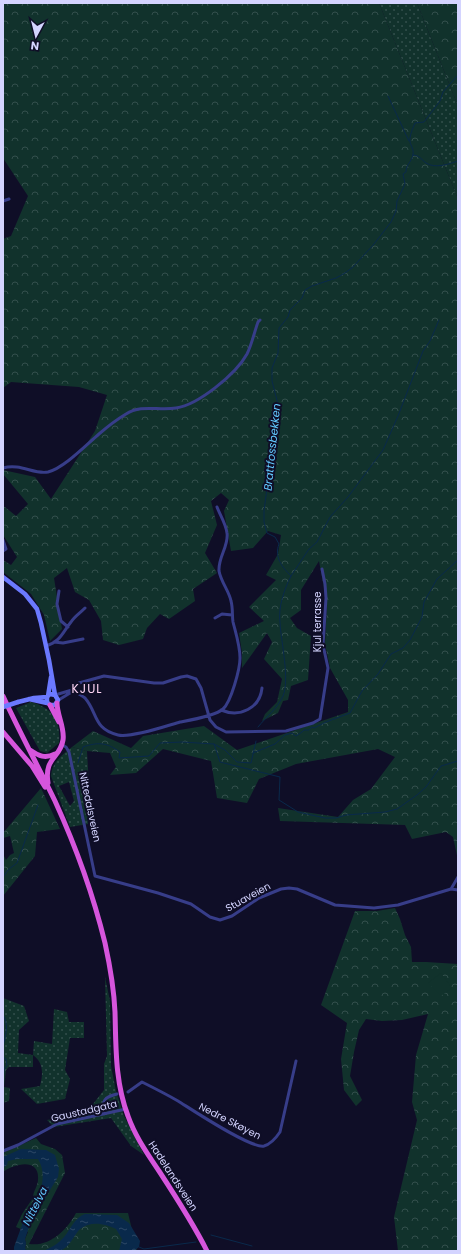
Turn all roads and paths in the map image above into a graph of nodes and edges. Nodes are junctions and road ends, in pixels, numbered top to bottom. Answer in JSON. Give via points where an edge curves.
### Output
{"nodes":[{"id":1,"x":9,"y":199,"type":"dead end"},
{"id":2,"x":3,"y":201,"type":"edge"},
{"id":3,"x":260,"y":320,"type":"dead end"},
{"id":4,"x":3,"y":468,"type":"edge"},
{"id":5,"x":216,"y":508,"type":"dead end"},
{"id":6,"x":3,"y":540,"type":"edge"},
{"id":7,"x":3,"y":551,"type":"edge"},
{"id":8,"x":322,"y":569,"type":"dead end"},
{"id":9,"x":3,"y":577,"type":"edge"},
{"id":10,"x":59,"y":591,"type":"dead end"},
{"id":11,"x":85,"y":608,"type":"dead end"},
{"id":12,"x":232,"y":615,"type":"junction"},
{"id":13,"x":215,"y":618,"type":"dead end"},
{"id":14,"x":68,"y":627,"type":"junction"},
{"id":15,"x":83,"y":639,"type":"dead end"},
{"id":16,"x":54,"y":642,"type":"junction"},
{"id":17,"x":46,"y":646,"type":"junction"},
{"id":18,"x":51,"y":677,"type":"junction"},
{"id":19,"x":262,"y":688,"type":"dead end"},
{"id":20,"x":72,"y":690,"type":"junction"},
{"id":21,"x":55,"y":695,"type":"junction"},
{"id":22,"x":3,"y":696,"type":"edge"},
{"id":23,"x":47,"y":696,"type":"junction"},
{"id":24,"x":29,"y":699,"type":"junction"},
{"id":25,"x":57,"y":702,"type":"junction"},
{"id":26,"x":48,"y":704,"type":"junction"},
{"id":27,"x":3,"y":707,"type":"edge"},
{"id":28,"x":221,"y":710,"type":"junction"},
{"id":29,"x":208,"y":715,"type":"junction"},
{"id":30,"x":61,"y":724,"type":"junction"},
{"id":31,"x":3,"y":732,"type":"edge"},
{"id":32,"x":62,"y":745,"type":"junction"},
{"id":33,"x":29,"y":750,"type":"junction"},
{"id":34,"x":56,"y":754,"type":"junction"},
{"id":35,"x":49,"y":788,"type":"junction"},
{"id":36,"x":56,"y":803,"type":"junction"},
{"id":37,"x":96,"y":876,"type":"joint"},
{"id":38,"x":458,"y":877,"type":"edge"},
{"id":39,"x":451,"y":889,"type":"junction"},
{"id":40,"x":458,"y":890,"type":"edge"},
{"id":41,"x":296,"y":1061,"type":"dead end"},
{"id":42,"x":128,"y":1092,"type":"dead end"},
{"id":43,"x":117,"y":1094,"type":"dead end"},
{"id":44,"x":126,"y":1109,"type":"junction"},
{"id":45,"x":104,"y":1114,"type":"junction"},
{"id":46,"x":3,"y":1151,"type":"edge"},
{"id":47,"x":207,"y":1251,"type":"edge"}],
"edges":[{"from":1,"to":2,"type":"street"},
{"from":3,"to":4,"type":"street","via":[[247,354],[237,368],[189,405],[141,409],[127,413],[51,471],[42,472],[21,467]]},
{"from":5,"to":12,"type":"street","via":[[227,533],[219,569],[231,601]]},
{"from":6,"to":7,"type":"street","via":[[6,549]]},
{"from":8,"to":29,"type":"street","name":"Kjul terrasse","via":[[326,598],[323,645],[328,668],[320,719],[286,731],[233,733],[216,727]]},
{"from":9,"to":17,"type":"main road","via":[[25,594],[35,606]]},
{"from":10,"to":14,"type":"street","via":[[58,612],[61,621]]},
{"from":11,"to":14,"type":"street"},
{"from":12,"to":13,"type":"street","via":[[222,614]]},
{"from":12,"to":28,"type":"street","via":[[240,659],[234,687],[228,702]]},
{"from":14,"to":16,"type":"street"},
{"from":15,"to":16,"type":"street"},
{"from":16,"to":17,"type":"street"},
{"from":17,"to":18,"type":"main road"},
{"from":18,"to":21,"type":"main road"},
{"from":18,"to":23,"type":"main road"},
{"from":19,"to":28,"type":"street","via":[[262,696],[247,710],[235,713]]},
{"from":20,"to":21,"type":"street","name":"Kjul terrasse"},
{"from":20,"to":25,"type":"street","name":"Kjul terrasse"},
{"from":20,"to":29,"type":"street","via":[[85,698],[101,726],[118,735],[136,734]]},
{"from":20,"to":29,"type":"street","name":"Kjul terrasse","via":[[80,682],[104,676],[154,683],[192,677],[201,688]]},
{"from":21,"to":23,"type":"main road"},
{"from":21,"to":25,"type":"main road"},
{"from":22,"to":33,"type":"highway"},
{"from":23,"to":24,"type":"main road"},
{"from":23,"to":26,"type":"main road"},
{"from":24,"to":26,"type":"main road"},
{"from":24,"to":27,"type":"main road","bridge":true},
{"from":25,"to":26,"type":"main road","via":[[53,705]]},
{"from":25,"to":30,"type":"highway"},
{"from":26,"to":30,"type":"highway"},
{"from":28,"to":29,"type":"street"},
{"from":30,"to":32,"type":"highway"},
{"from":31,"to":36,"type":"highway","via":[[32,766]]},
{"from":32,"to":34,"type":"highway"},
{"from":32,"to":37,"type":"street","name":"Nittedalsveien","via":[[69,752]]},
{"from":33,"to":34,"type":"highway","via":[[43,757]]},
{"from":33,"to":35,"type":"highway"},
{"from":34,"to":35,"type":"highway","via":[[48,767]]},
{"from":35,"to":36,"type":"highway"},
{"from":36,"to":44,"type":"highway","name":"Hadelandsveien","via":[[83,871],[106,951],[114,1002],[120,1091]]},
{"from":37,"to":39,"type":"street","name":"Stuaveien","via":[[191,904],[210,917],[220,920],[281,889],[297,889],[335,905],[368,908],[398,905]]},
{"from":38,"to":39,"type":"street"},
{"from":39,"to":40,"type":"street","name":"Stuaveien"},
{"from":41,"to":42,"type":"street","name":"Nedre Skøyen","via":[[280,1132],[264,1146],[257,1146],[230,1132],[142,1082]]},
{"from":43,"to":45,"type":"street","via":[[104,1100]]},
{"from":44,"to":45,"type":"street","name":"Gaustadgata"},
{"from":44,"to":47,"type":"highway","name":"Hadelandsveien","via":[[141,1143],[188,1215]]},
{"from":45,"to":46,"type":"street","name":"Gaustadgata","via":[[57,1124]]}]}
